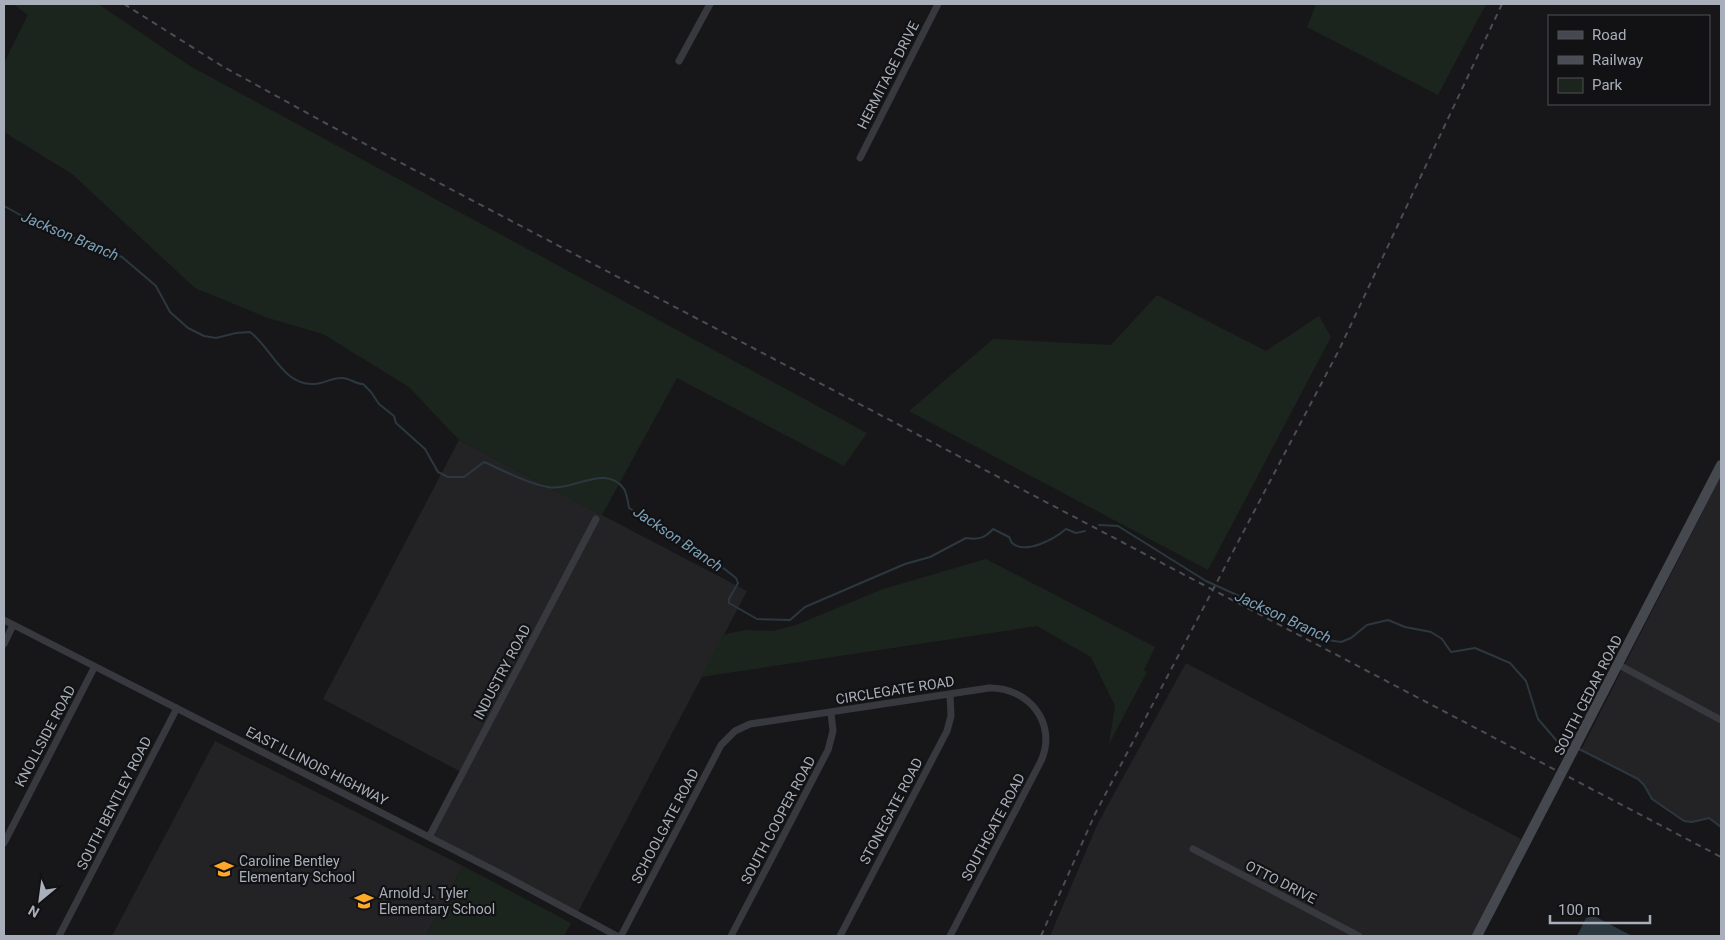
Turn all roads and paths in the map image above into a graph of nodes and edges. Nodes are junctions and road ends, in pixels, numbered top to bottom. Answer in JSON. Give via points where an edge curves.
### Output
{"nodes":[{"id":1,"x":710,"y":4,"type":"edge"},
{"id":2,"x":938,"y":4,"type":"edge"},
{"id":3,"x":680,"y":61,"type":"dead end"},
{"id":4,"x":860,"y":158,"type":"dead end"},
{"id":5,"x":1721,"y":465,"type":"edge"},
{"id":6,"x":596,"y":519,"type":"dead end"},
{"id":7,"x":4,"y":620,"type":"edge"},
{"id":8,"x":13,"y":625,"type":"junction"},
{"id":9,"x":4,"y":644,"type":"edge"},
{"id":10,"x":1619,"y":665,"type":"junction"},
{"id":11,"x":94,"y":668,"type":"junction"},
{"id":12,"x":950,"y":694,"type":"junction"},
{"id":13,"x":177,"y":708,"type":"junction"},
{"id":14,"x":831,"y":713,"type":"junction"},
{"id":15,"x":1721,"y":720,"type":"edge"},
{"id":16,"x":1044,"y":726,"type":"joint"},
{"id":17,"x":735,"y":731,"type":"joint"},
{"id":18,"x":430,"y":837,"type":"junction"},
{"id":19,"x":4,"y":843,"type":"edge"},
{"id":20,"x":1193,"y":849,"type":"dead end"},
{"id":21,"x":59,"y":936,"type":"edge"},
{"id":22,"x":617,"y":936,"type":"edge"},
{"id":23,"x":621,"y":936,"type":"edge"},
{"id":24,"x":732,"y":936,"type":"edge"},
{"id":25,"x":840,"y":936,"type":"edge"},
{"id":26,"x":950,"y":936,"type":"edge"},
{"id":27,"x":1359,"y":936,"type":"edge"},
{"id":28,"x":1477,"y":936,"type":"edge"}],
"edges":[{"from":1,"to":3,"type":"street"},
{"from":2,"to":4,"type":"street","name":"HERMITAGE DRIVE"},
{"from":5,"to":10,"type":"main road","name":"SOUTH CEDAR ROAD"},
{"from":6,"to":18,"type":"street","name":"INDUSTRY ROAD"},
{"from":7,"to":8,"type":"street","name":"EAST ILLINOIS HIGHWAY"},
{"from":8,"to":9,"type":"street"},
{"from":8,"to":11,"type":"street","name":"EAST ILLINOIS HIGHWAY"},
{"from":10,"to":15,"type":"street"},
{"from":10,"to":28,"type":"main road","name":"SOUTH CEDAR ROAD"},
{"from":11,"to":13,"type":"street","name":"EAST ILLINOIS HIGHWAY"},
{"from":11,"to":19,"type":"street","name":"KNOLLSIDE ROAD"},
{"from":12,"to":14,"type":"street","name":"CIRCLEGATE ROAD"},
{"from":12,"to":16,"type":"street","name":"CIRCLEGATE ROAD","via":[[989,688],[1009,690],[1031,703]]},
{"from":12,"to":25,"type":"street","name":"STONEGATE ROAD","via":[[951,716],[947,731]]},
{"from":13,"to":18,"type":"street","name":"EAST ILLINOIS HIGHWAY"},
{"from":13,"to":21,"type":"street","name":"SOUTH BENTLEY ROAD"},
{"from":14,"to":17,"type":"street","name":"CIRCLEGATE ROAD","via":[[750,724]]},
{"from":14,"to":24,"type":"street","name":"SOUTH COOPER ROAD","via":[[833,731],[828,750]]},
{"from":16,"to":26,"type":"street","name":"SOUTHGATE ROAD","via":[[1046,745],[1041,762]]},
{"from":17,"to":23,"type":"street","name":"SCHOOLGATE ROAD","via":[[721,745]]},
{"from":18,"to":22,"type":"street","name":"EAST ILLINOIS HIGHWAY"},
{"from":20,"to":27,"type":"street","name":"OTTO DRIVE"}]}
